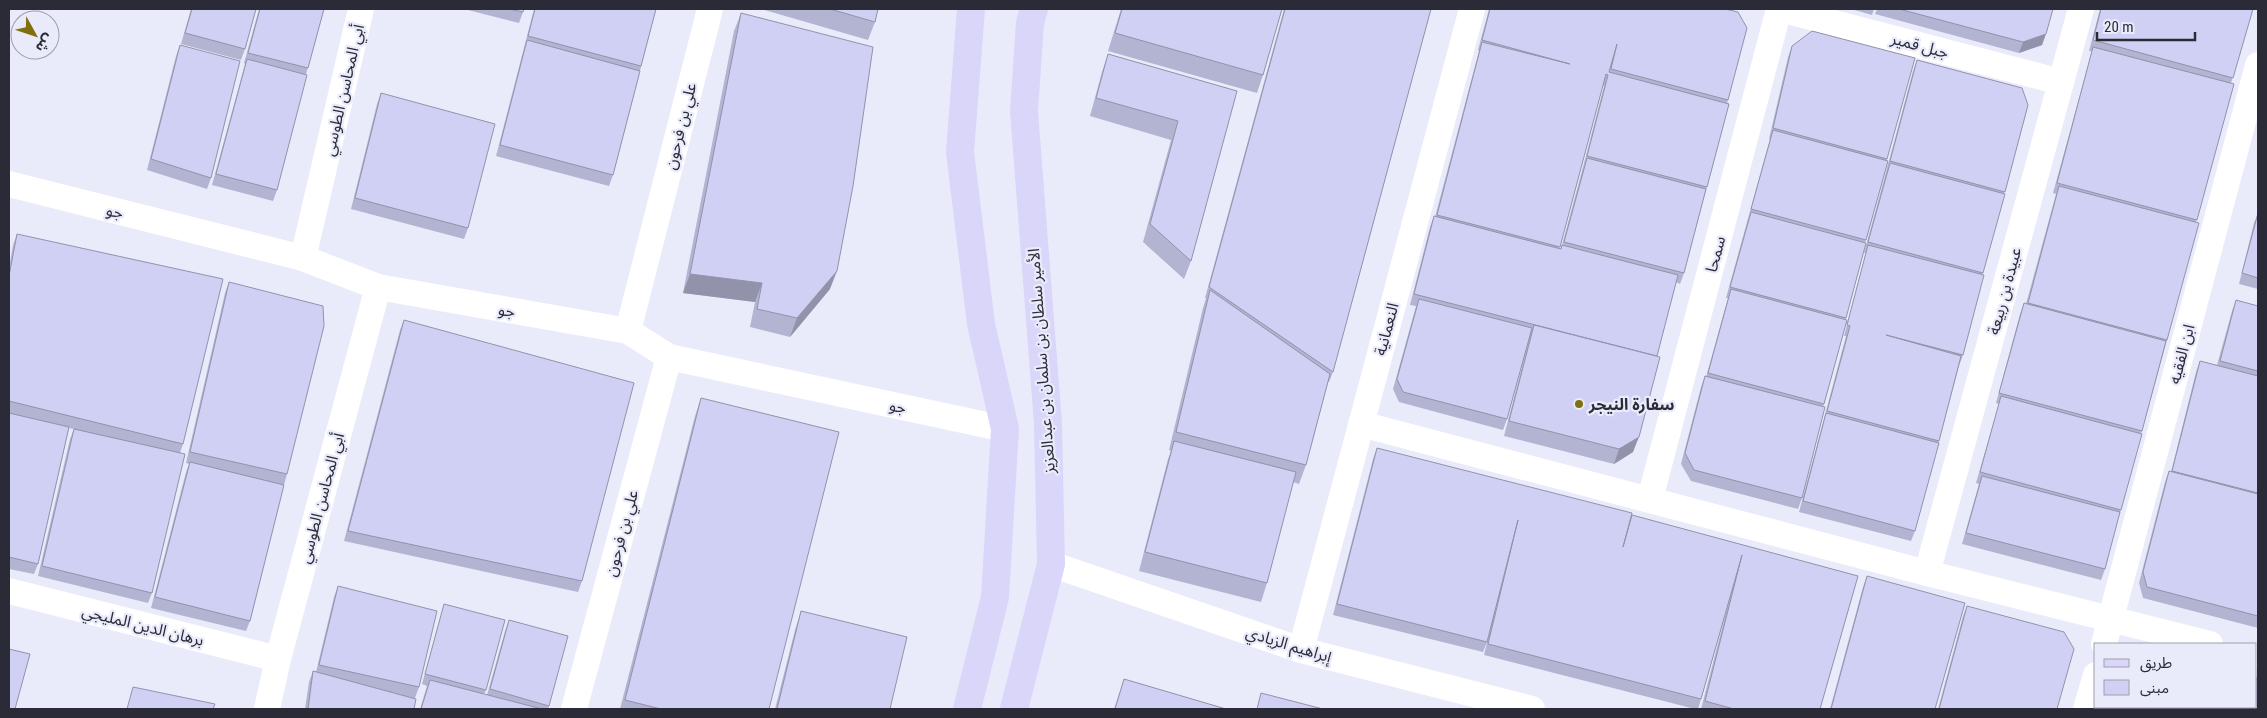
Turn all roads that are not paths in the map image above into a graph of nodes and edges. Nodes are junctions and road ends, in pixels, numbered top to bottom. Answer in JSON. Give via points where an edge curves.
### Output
{"nodes":[{"id":1,"x":361,"y":9,"type":"edge"},
{"id":2,"x":710,"y":9,"type":"edge"},
{"id":3,"x":971,"y":9,"type":"edge"},
{"id":4,"x":1034,"y":9,"type":"edge"},
{"id":5,"x":1472,"y":9,"type":"edge"},
{"id":6,"x":1780,"y":9,"type":"edge"},
{"id":7,"x":2080,"y":9,"type":"edge"},
{"id":8,"x":2258,"y":65,"type":"edge"},
{"id":9,"x":2060,"y":82,"type":"junction"},
{"id":10,"x":9,"y":184,"type":"edge"},
{"id":11,"x":303,"y":258,"type":"junction"},
{"id":12,"x":378,"y":287,"type":"junction"},
{"id":13,"x":628,"y":331,"type":"junction"},
{"id":14,"x":669,"y":357,"type":"junction"},
{"id":15,"x":1361,"y":424,"type":"junction"},
{"id":16,"x":1006,"y":429,"type":"junction"},
{"id":17,"x":1650,"y":500,"type":"junction"},
{"id":18,"x":1051,"y":564,"type":"junction"},
{"id":19,"x":1927,"y":573,"type":"junction"},
{"id":20,"x":9,"y":591,"type":"edge"},
{"id":21,"x":2111,"y":619,"type":"junction"},
{"id":22,"x":2104,"y":643,"type":"edge"},
{"id":23,"x":2206,"y":643,"type":"edge"},
{"id":24,"x":1301,"y":650,"type":"junction"},
{"id":25,"x":278,"y":659,"type":"junction"},
{"id":26,"x":2094,"y":682,"type":"edge"},
{"id":27,"x":1448,"y":698,"type":"edge"},
{"id":28,"x":267,"y":709,"type":"edge"},
{"id":29,"x":574,"y":709,"type":"edge"},
{"id":30,"x":967,"y":709,"type":"edge"},
{"id":31,"x":1014,"y":709,"type":"edge"},
{"id":32,"x":1532,"y":709,"type":"edge"},
{"id":33,"x":2086,"y":709,"type":"edge"}],
"edges":[{"from":1,"to":11,"type":"street","name":"أبي المحاسن الطوسي"},
{"from":2,"to":13,"type":"street","name":"علي بن فرحون"},
{"from":3,"to":16,"type":"street","via":[[960,152],[981,324]]},
{"from":4,"to":18,"type":"street","name":"الأمير سلطان بن سلمان بن عبدالعزيز","via":[[1030,23],[1024,111],[1048,424]]},
{"from":5,"to":15,"type":"street","name":"النعمانية"},
{"from":6,"to":9,"type":"street","name":"جبل قمير"},
{"from":6,"to":17,"type":"street","name":"سمحا"},
{"from":7,"to":9,"type":"street","name":"عبيدة بن ربيعة"},
{"from":8,"to":21,"type":"street","name":"ابن الفقيه"},
{"from":9,"to":19,"type":"street","name":"عبيدة بن ربيعة"},
{"from":10,"to":11,"type":"street","name":"جو"},
{"from":11,"to":12,"type":"street","name":"جو"},
{"from":12,"to":13,"type":"street","name":"جو"},
{"from":12,"to":25,"type":"street","name":"أبي المحاسن الطوسي"},
{"from":13,"to":14,"type":"street","name":"جو"},
{"from":14,"to":16,"type":"street","name":"جو"},
{"from":14,"to":29,"type":"street","name":"علي بن فرحون"},
{"from":15,"to":17,"type":"street"},
{"from":15,"to":24,"type":"street","name":"النعمانية"},
{"from":16,"to":30,"type":"street","via":[[995,596]]},
{"from":17,"to":19,"type":"street"},
{"from":18,"to":24,"type":"street","name":"إبراهيم الزيادي"},
{"from":18,"to":31,"type":"street","name":"الأمير سلطان بن سلمان بن عبدالعزيز"},
{"from":19,"to":21,"type":"street"},
{"from":20,"to":25,"type":"street","name":"برهان الدين المليجي"},
{"from":21,"to":22,"type":"street","name":"ابن الفقيه"},
{"from":21,"to":23,"type":"street"},
{"from":24,"to":27,"type":"street","name":"إبراهيم الزيادي"},
{"from":25,"to":28,"type":"street","name":"أبي المحاسن الطوسي"},
{"from":26,"to":33,"type":"street"},
{"from":27,"to":32,"type":"street","name":"إبراهيم الزيادي"}]}
